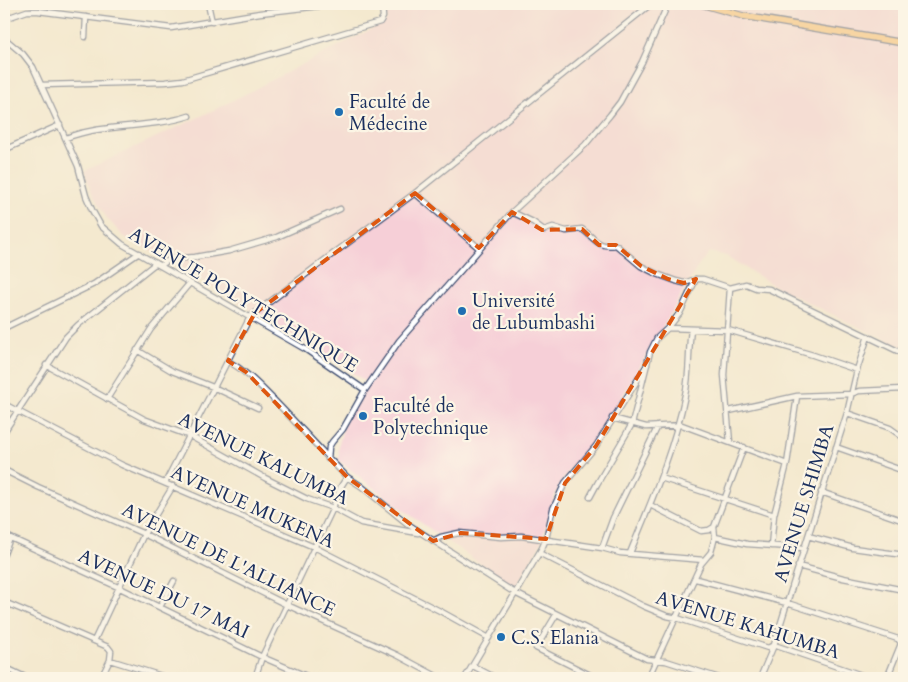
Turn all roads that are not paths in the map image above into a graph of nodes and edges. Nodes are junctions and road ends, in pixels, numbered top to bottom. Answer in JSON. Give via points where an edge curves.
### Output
{"nodes":[{"id":1,"x":208,"y":4,"type":"edge"},
{"id":2,"x":337,"y":4,"type":"edge"},
{"id":3,"x":382,"y":4,"type":"edge"},
{"id":4,"x":651,"y":4,"type":"edge"},
{"id":5,"x":668,"y":4,"type":"edge"},
{"id":6,"x":701,"y":4,"type":"edge"},
{"id":7,"x":86,"y":17,"type":"junction"},
{"id":8,"x":4,"y":19,"type":"edge"},
{"id":9,"x":212,"y":22,"type":"junction"},
{"id":10,"x":85,"y":37,"type":"dead end"},
{"id":11,"x":4,"y":38,"type":"edge"},
{"id":12,"x":904,"y":43,"type":"edge"},
{"id":13,"x":42,"y":85,"type":"junction"},
{"id":14,"x":189,"y":116,"type":"dead end"},
{"id":15,"x":60,"y":125,"type":"junction"},
{"id":16,"x":66,"y":138,"type":"junction"},
{"id":17,"x":4,"y":150,"type":"edge"},
{"id":18,"x":415,"y":193,"type":"junction"},
{"id":19,"x":340,"y":209,"type":"dead end"},
{"id":20,"x":512,"y":212,"type":"junction"},
{"id":21,"x":479,"y":248,"type":"junction"},
{"id":22,"x":139,"y":253,"type":"junction"},
{"id":23,"x":158,"y":264,"type":"junction"},
{"id":24,"x":696,"y":279,"type":"junction"},
{"id":25,"x":189,"y":284,"type":"junction"},
{"id":26,"x":730,"y":288,"type":"junction"},
{"id":27,"x":250,"y":317,"type":"junction"},
{"id":28,"x":4,"y":328,"type":"edge"},
{"id":29,"x":668,"y":328,"type":"junction"},
{"id":30,"x":691,"y":330,"type":"junction"},
{"id":31,"x":728,"y":330,"type":"junction"},
{"id":32,"x":868,"y":336,"type":"junction"},
{"id":33,"x":138,"y":350,"type":"junction"},
{"id":34,"x":904,"y":354,"type":"edge"},
{"id":35,"x":228,"y":361,"type":"junction"},
{"id":36,"x":46,"y":365,"type":"junction"},
{"id":37,"x":646,"y":365,"type":"junction"},
{"id":38,"x":857,"y":370,"type":"junction"},
{"id":39,"x":213,"y":387,"type":"junction"},
{"id":40,"x":904,"y":389,"type":"edge"},
{"id":41,"x":365,"y":390,"type":"junction"},
{"id":42,"x":851,"y":394,"type":"junction"},
{"id":43,"x":798,"y":396,"type":"junction"},
{"id":44,"x":107,"y":399,"type":"junction"},
{"id":45,"x":4,"y":404,"type":"edge"},
{"id":46,"x":258,"y":408,"type":"dead end"},
{"id":47,"x":17,"y":410,"type":"junction"},
{"id":48,"x":729,"y":411,"type":"junction"},
{"id":49,"x":847,"y":412,"type":"junction"},
{"id":50,"x":612,"y":418,"type":"junction"},
{"id":51,"x":632,"y":424,"type":"junction"},
{"id":52,"x":678,"y":425,"type":"junction"},
{"id":53,"x":658,"y":426,"type":"junction"},
{"id":54,"x":4,"y":432,"type":"edge"},
{"id":55,"x":190,"y":436,"type":"junction"},
{"id":56,"x":904,"y":438,"type":"edge"},
{"id":57,"x":730,"y":442,"type":"junction"},
{"id":58,"x":744,"y":447,"type":"junction"},
{"id":59,"x":836,"y":447,"type":"junction"},
{"id":60,"x":328,"y":458,"type":"junction"},
{"id":61,"x":787,"y":464,"type":"junction"},
{"id":62,"x":4,"y":470,"type":"edge"},
{"id":63,"x":904,"y":471,"type":"edge"},
{"id":64,"x":347,"y":477,"type":"junction"},
{"id":65,"x":660,"y":478,"type":"junction"},
{"id":66,"x":165,"y":483,"type":"junction"},
{"id":67,"x":172,"y":486,"type":"junction"},
{"id":68,"x":821,"y":492,"type":"junction"},
{"id":69,"x":590,"y":498,"type":"dead end"},
{"id":70,"x":724,"y":500,"type":"junction"},
{"id":71,"x":650,"y":505,"type":"junction"},
{"id":72,"x":332,"y":508,"type":"junction"},
{"id":73,"x":774,"y":515,"type":"junction"},
{"id":74,"x":904,"y":521,"type":"edge"},
{"id":75,"x":714,"y":527,"type":"junction"},
{"id":76,"x":422,"y":533,"type":"junction"},
{"id":77,"x":144,"y":534,"type":"junction"},
{"id":78,"x":4,"y":535,"type":"edge"},
{"id":79,"x":808,"y":536,"type":"junction"},
{"id":80,"x":10,"y":538,"type":"junction"},
{"id":81,"x":546,"y":538,"type":"junction"},
{"id":82,"x":715,"y":538,"type":"junction"},
{"id":83,"x":433,"y":541,"type":"junction"},
{"id":84,"x":314,"y":546,"type":"junction"},
{"id":85,"x":771,"y":546,"type":"junction"},
{"id":86,"x":602,"y":548,"type":"junction"},
{"id":87,"x":804,"y":548,"type":"junction"},
{"id":88,"x":539,"y":553,"type":"junction"},
{"id":89,"x":630,"y":553,"type":"junction"},
{"id":90,"x":4,"y":554,"type":"edge"},
{"id":91,"x":904,"y":555,"type":"edge"},
{"id":92,"x":704,"y":560,"type":"junction"},
{"id":93,"x":798,"y":566,"type":"junction"},
{"id":94,"x":696,"y":579,"type":"junction"},
{"id":95,"x":174,"y":581,"type":"dead end"},
{"id":96,"x":120,"y":588,"type":"junction"},
{"id":97,"x":904,"y":590,"type":"edge"},
{"id":98,"x":515,"y":593,"type":"junction"},
{"id":99,"x":4,"y":602,"type":"edge"},
{"id":100,"x":787,"y":603,"type":"junction"},
{"id":101,"x":287,"y":605,"type":"junction"},
{"id":102,"x":160,"y":607,"type":"junction"},
{"id":103,"x":556,"y":615,"type":"junction"},
{"id":104,"x":677,"y":618,"type":"junction"},
{"id":105,"x":489,"y":638,"type":"junction"},
{"id":106,"x":94,"y":640,"type":"junction"},
{"id":107,"x":774,"y":645,"type":"junction"},
{"id":108,"x":262,"y":657,"type":"junction"},
{"id":109,"x":110,"y":660,"type":"junction"},
{"id":110,"x":657,"y":661,"type":"junction"},
{"id":111,"x":473,"y":666,"type":"junction"},
{"id":112,"x":4,"y":667,"type":"edge"},
{"id":113,"x":27,"y":678,"type":"edge"},
{"id":114,"x":101,"y":678,"type":"edge"},
{"id":115,"x":168,"y":678,"type":"edge"},
{"id":116,"x":255,"y":678,"type":"edge"},
{"id":117,"x":311,"y":678,"type":"edge"},
{"id":118,"x":440,"y":678,"type":"edge"},
{"id":119,"x":465,"y":678,"type":"edge"},
{"id":120,"x":496,"y":678,"type":"edge"},
{"id":121,"x":596,"y":678,"type":"edge"},
{"id":122,"x":648,"y":678,"type":"edge"},
{"id":123,"x":719,"y":678,"type":"edge"},
{"id":124,"x":760,"y":678,"type":"edge"},
{"id":125,"x":870,"y":678,"type":"edge"},
{"id":126,"x":887,"y":678,"type":"edge"}],
"edges":[{"from":1,"to":9,"type":"street"},
{"from":2,"to":9,"type":"street"},
{"from":3,"to":13,"type":"street","via":[[380,22],[195,77],[166,82]]},
{"from":4,"to":18,"type":"street"},
{"from":5,"to":20,"type":"street","name":"AVENUE POLYTECHNIQUE","via":[[620,102],[585,145]]},
{"from":6,"to":12,"type":"main road","via":[[756,18]]},
{"from":7,"to":8,"type":"street","via":[[38,11]]},
{"from":7,"to":9,"type":"street","via":[[171,28]]},
{"from":7,"to":10,"type":"street"},
{"from":11,"to":13,"type":"street","name":"AVENUE POLYTECHNIQUE","via":[[30,61]]},
{"from":13,"to":15,"type":"street","name":"AVENUE POLYTECHNIQUE"},
{"from":14,"to":16,"type":"street","via":[[168,123],[87,131]]},
{"from":15,"to":16,"type":"street","name":"AVENUE POLYTECHNIQUE"},
{"from":15,"to":17,"type":"street"},
{"from":16,"to":22,"type":"street","name":"AVENUE POLYTECHNIQUE","via":[[99,224],[122,244]]},
{"from":18,"to":21,"type":"street"},
{"from":18,"to":27,"type":"street"},
{"from":19,"to":23,"type":"street","via":[[277,237],[229,251],[170,259]]},
{"from":20,"to":21,"type":"street","name":"AVENUE POLYTECHNIQUE"},
{"from":20,"to":24,"type":"street","via":[[544,230],[582,229],[599,244],[606,247],[616,245],[641,266],[668,279],[684,282]]},
{"from":21,"to":41,"type":"street","name":"AVENUE POLYTECHNIQUE","via":[[399,342]]},
{"from":22,"to":23,"type":"street","name":"AVENUE POLYTECHNIQUE"},
{"from":22,"to":28,"type":"street","via":[[94,284]]},
{"from":23,"to":25,"type":"street","name":"AVENUE POLYTECHNIQUE"},
{"from":23,"to":36,"type":"street","via":[[72,330]]},
{"from":24,"to":26,"type":"street"},
{"from":24,"to":29,"type":"street","via":[[680,313]]},
{"from":25,"to":27,"type":"street","name":"AVENUE POLYTECHNIQUE"},
{"from":25,"to":33,"type":"street","via":[[157,321]]},
{"from":26,"to":31,"type":"street"},
{"from":26,"to":32,"type":"street","via":[[742,284],[769,289]]},
{"from":27,"to":35,"type":"street"},
{"from":27,"to":41,"type":"street","name":"AVENUE POLYTECHNIQUE","via":[[310,352]]},
{"from":29,"to":30,"type":"street"},
{"from":29,"to":37,"type":"street","via":[[657,338]]},
{"from":30,"to":31,"type":"street"},
{"from":30,"to":52,"type":"street","via":[[686,393]]},
{"from":31,"to":38,"type":"street"},
{"from":31,"to":48,"type":"street","via":[[724,375]]},
{"from":32,"to":34,"type":"street"},
{"from":32,"to":38,"type":"street","name":"AVENUE SHIMBA"},
{"from":33,"to":39,"type":"street","via":[[172,371]]},
{"from":33,"to":44,"type":"street"},
{"from":35,"to":39,"type":"street"},
{"from":35,"to":60,"type":"street","via":[[246,372]]},
{"from":36,"to":44,"type":"street","name":"AVENUE KALUMBA"},
{"from":36,"to":47,"type":"street"},
{"from":37,"to":50,"type":"street"},
{"from":37,"to":51,"type":"street"},
{"from":38,"to":42,"type":"street","name":"AVENUE SHIMBA"},
{"from":39,"to":46,"type":"street"},
{"from":39,"to":55,"type":"street"},
{"from":40,"to":42,"type":"street"},
{"from":41,"to":60,"type":"street","via":[[329,447]]},
{"from":42,"to":43,"type":"street"},
{"from":42,"to":49,"type":"street","name":"AVENUE SHIMBA"},
{"from":43,"to":48,"type":"street"},
{"from":43,"to":61,"type":"street"},
{"from":44,"to":55,"type":"street","name":"AVENUE KALUMBA","via":[[148,421]]},
{"from":45,"to":47,"type":"street","name":"AVENUE MUKENA"},
{"from":47,"to":54,"type":"street"},
{"from":47,"to":66,"type":"street","name":"AVENUE MUKENA"},
{"from":48,"to":57,"type":"street"},
{"from":49,"to":56,"type":"street","via":[[890,428]]},
{"from":49,"to":59,"type":"street","name":"AVENUE SHIMBA"},
{"from":50,"to":51,"type":"street"},
{"from":50,"to":81,"type":"street","via":[[596,446],[574,470],[560,492]]},
{"from":51,"to":53,"type":"street"},
{"from":51,"to":69,"type":"street"},
{"from":52,"to":53,"type":"street"},
{"from":52,"to":57,"type":"street"},
{"from":52,"to":65,"type":"street"},
{"from":53,"to":86,"type":"street","via":[[613,518]]},
{"from":55,"to":66,"type":"street"},
{"from":55,"to":72,"type":"street","name":"AVENUE KALUMBA","via":[[307,499]]},
{"from":57,"to":58,"type":"street"},
{"from":58,"to":61,"type":"street"},
{"from":58,"to":70,"type":"street"},
{"from":59,"to":63,"type":"street"},
{"from":59,"to":68,"type":"street","name":"AVENUE SHIMBA"},
{"from":60,"to":64,"type":"street"},
{"from":61,"to":73,"type":"street"},
{"from":62,"to":77,"type":"street","name":"AVENUE DE L'ALLIANCE"},
{"from":64,"to":72,"type":"street"},
{"from":64,"to":76,"type":"street"},
{"from":65,"to":70,"type":"street"},
{"from":65,"to":71,"type":"street"},
{"from":66,"to":67,"type":"street","name":"AVENUE MUKENA"},
{"from":67,"to":77,"type":"street"},
{"from":67,"to":84,"type":"street","name":"AVENUE MUKENA"},
{"from":68,"to":74,"type":"street"},
{"from":68,"to":79,"type":"street","name":"AVENUE SHIMBA"},
{"from":70,"to":73,"type":"street"},
{"from":70,"to":75,"type":"street"},
{"from":71,"to":75,"type":"street","via":[[700,531]]},
{"from":71,"to":89,"type":"street"},
{"from":72,"to":76,"type":"street","name":"AVENUE KALUMBA","via":[[361,523]]},
{"from":72,"to":84,"type":"street"},
{"from":73,"to":85,"type":"street"},
{"from":75,"to":82,"type":"street"},
{"from":76,"to":83,"type":"street"},
{"from":77,"to":96,"type":"street"},
{"from":77,"to":101,"type":"street","name":"AVENUE DE L'ALLIANCE"},
{"from":78,"to":80,"type":"street","name":"AVENUE DU 17 MAI"},
{"from":79,"to":87,"type":"street","name":"AVENUE SHIMBA"},
{"from":79,"to":91,"type":"street","via":[[853,548]]},
{"from":80,"to":90,"type":"street"},
{"from":80,"to":96,"type":"street","name":"AVENUE DU 17 MAI"},
{"from":81,"to":83,"type":"street","via":[[461,533]]},
{"from":81,"to":86,"type":"street"},
{"from":81,"to":88,"type":"street"},
{"from":82,"to":85,"type":"street"},
{"from":82,"to":92,"type":"street","via":[[710,554]]},
{"from":83,"to":98,"type":"street"},
{"from":84,"to":101,"type":"street"},
{"from":84,"to":105,"type":"street","name":"AVENUE MUKENA"},
{"from":85,"to":87,"type":"street"},
{"from":86,"to":89,"type":"street"},
{"from":87,"to":93,"type":"street","name":"AVENUE SHIMBA"},
{"from":88,"to":98,"type":"street"},
{"from":88,"to":104,"type":"street","name":"AVENUE KAHUMBA","via":[[643,606]]},
{"from":89,"to":92,"type":"street"},
{"from":92,"to":94,"type":"street"},
{"from":93,"to":97,"type":"street"},
{"from":93,"to":100,"type":"street","name":"AVENUE SHIMBA"},
{"from":94,"to":100,"type":"street"},
{"from":94,"to":104,"type":"street"},
{"from":95,"to":102,"type":"street"},
{"from":96,"to":102,"type":"street","name":"AVENUE DU 17 MAI"},
{"from":96,"to":106,"type":"street"},
{"from":98,"to":103,"type":"street"},
{"from":98,"to":105,"type":"street"},
{"from":99,"to":106,"type":"street"},
{"from":100,"to":107,"type":"street","name":"AVENUE SHIMBA"},
{"from":100,"to":126,"type":"street","via":[[898,639],[901,643]]},
{"from":101,"to":108,"type":"street"},
{"from":101,"to":118,"type":"street","name":"AVENUE DE L'ALLIANCE"},
{"from":102,"to":108,"type":"street","name":"AVENUE DU 17 MAI"},
{"from":103,"to":110,"type":"street"},
{"from":103,"to":121,"type":"street","via":[[537,648]]},
{"from":104,"to":107,"type":"street","name":"AVENUE KAHUMBA","via":[[768,648]]},
{"from":104,"to":110,"type":"street"},
{"from":105,"to":111,"type":"street"},
{"from":106,"to":109,"type":"street","via":[[110,648]]},
{"from":107,"to":124,"type":"street","name":"AVENUE SHIMBA"},
{"from":107,"to":125,"type":"street","name":"AVENUE KAHUMBA"},
{"from":108,"to":116,"type":"street"},
{"from":108,"to":117,"type":"street","name":"AVENUE DU 17 MAI"},
{"from":109,"to":114,"type":"street"},
{"from":109,"to":115,"type":"street"},
{"from":110,"to":122,"type":"street"},
{"from":110,"to":123,"type":"street"},
{"from":111,"to":119,"type":"street"},
{"from":111,"to":120,"type":"street"},
{"from":112,"to":113,"type":"street"}]}
